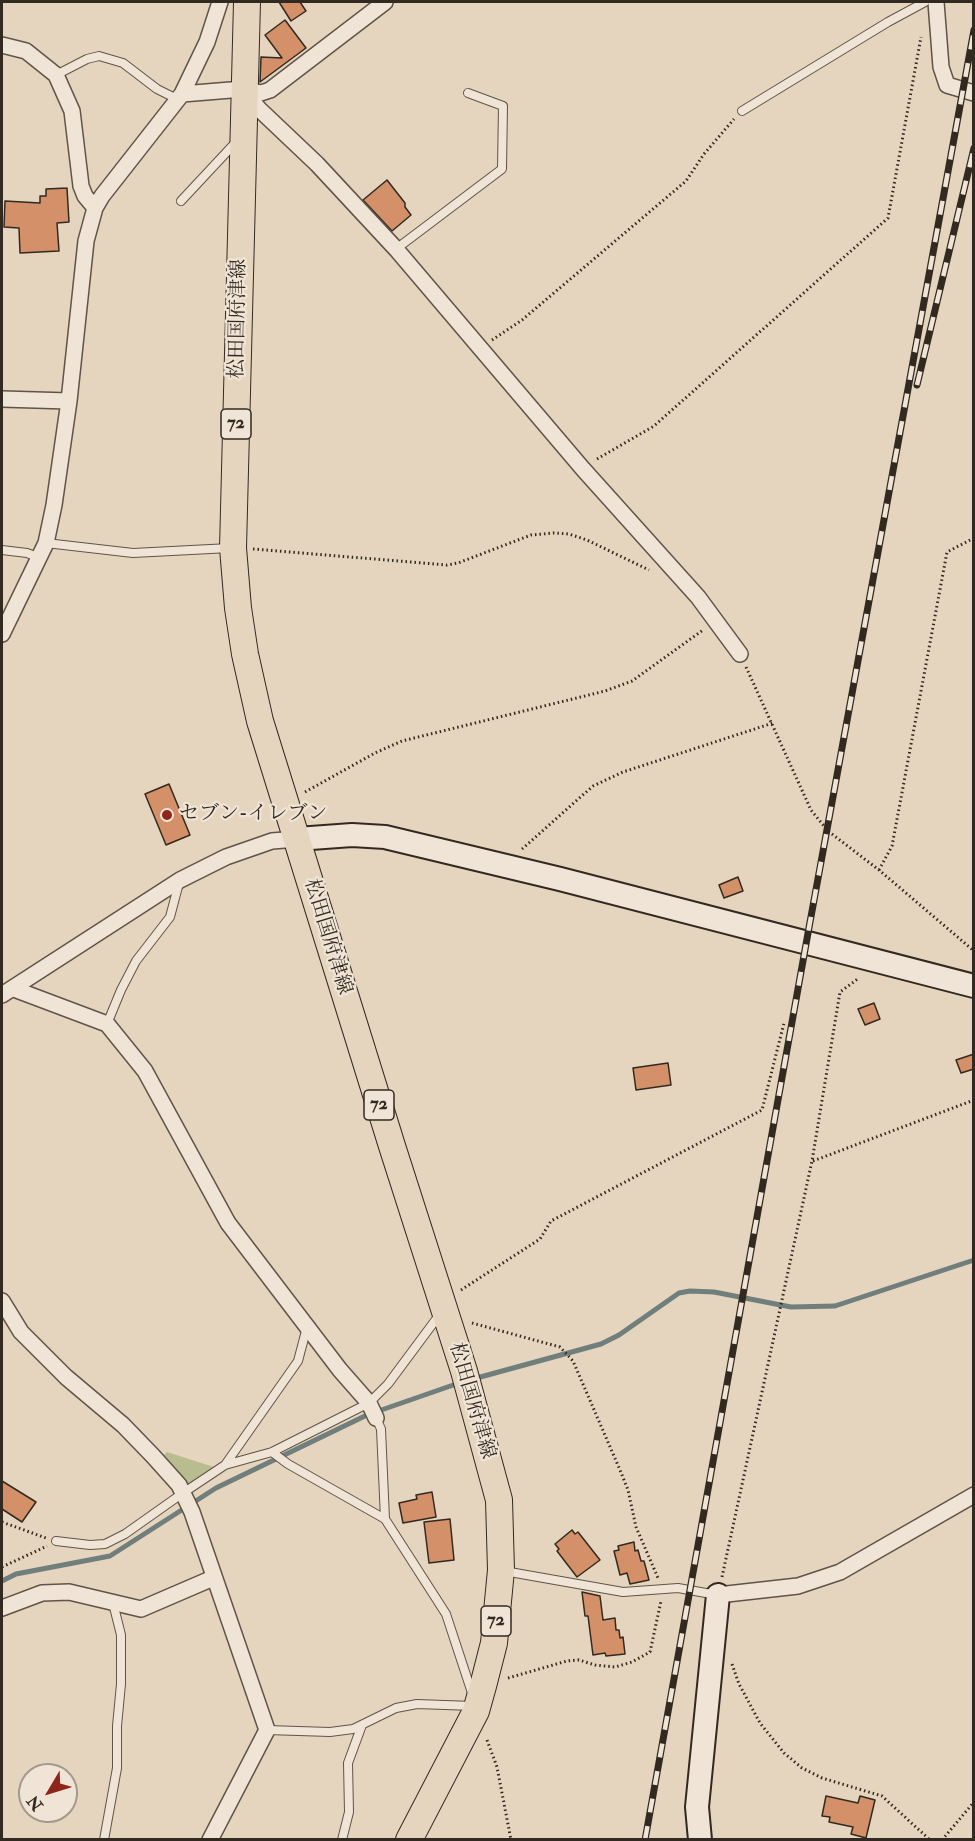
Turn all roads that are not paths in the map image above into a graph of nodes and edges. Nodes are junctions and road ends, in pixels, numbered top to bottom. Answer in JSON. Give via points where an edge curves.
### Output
{"nodes":[{"id":1,"x":220,"y":2,"type":"edge"},
{"id":2,"x":246,"y":2,"type":"edge"},
{"id":3,"x":385,"y":2,"type":"edge"},
{"id":4,"x":926,"y":2,"type":"edge"},
{"id":5,"x":936,"y":2,"type":"edge"},
{"id":6,"x":2,"y":45,"type":"edge"},
{"id":7,"x":56,"y":75,"type":"junction"},
{"id":8,"x":243,"y":89,"type":"junction"},
{"id":9,"x":468,"y":93,"type":"dead end"},
{"id":10,"x":974,"y":93,"type":"edge"},
{"id":11,"x":182,"y":94,"type":"junction"},
{"id":12,"x":742,"y":111,"type":"road end"},
{"id":13,"x":243,"y":134,"type":"junction"},
{"id":14,"x":181,"y":201,"type":"dead end"},
{"id":15,"x":95,"y":208,"type":"junction"},
{"id":16,"x":396,"y":249,"type":"junction"},
{"id":17,"x":2,"y":399,"type":"edge"},
{"id":18,"x":69,"y":401,"type":"junction"},
{"id":19,"x":233,"y":548,"type":"junction"},
{"id":20,"x":2,"y":550,"type":"edge"},
{"id":21,"x":43,"y":551,"type":"junction"},
{"id":22,"x":2,"y":634,"type":"edge"},
{"id":23,"x":741,"y":654,"type":"road end"},
{"id":24,"x":297,"y":839,"type":"junction"},
{"id":25,"x":180,"y":880,"type":"junction"},
{"id":26,"x":974,"y":986,"type":"edge"},
{"id":27,"x":8,"y":992,"type":"edge"},
{"id":28,"x":107,"y":1024,"type":"junction"},
{"id":29,"x":2,"y":1301,"type":"edge"},
{"id":30,"x":444,"y":1309,"type":"junction"},
{"id":31,"x":307,"y":1327,"type":"junction"},
{"id":32,"x":372,"y":1409,"type":"junction"},
{"id":33,"x":272,"y":1452,"type":"junction"},
{"id":34,"x":225,"y":1465,"type":"junction"},
{"id":35,"x":183,"y":1493,"type":"junction"},
{"id":36,"x":974,"y":1495,"type":"edge"},
{"id":37,"x":385,"y":1519,"type":"junction"},
{"id":38,"x":56,"y":1541,"type":"road end"},
{"id":39,"x":501,"y":1570,"type":"junction"},
{"id":40,"x":213,"y":1578,"type":"junction"},
{"id":41,"x":718,"y":1595,"type":"junction"},
{"id":42,"x":113,"y":1603,"type":"junction"},
{"id":43,"x":2,"y":1608,"type":"edge"},
{"id":44,"x":478,"y":1701,"type":"junction"},
{"id":45,"x":362,"y":1725,"type":"junction"},
{"id":46,"x":267,"y":1730,"type":"junction"},
{"id":47,"x":104,"y":1839,"type":"edge"},
{"id":48,"x":210,"y":1839,"type":"edge"},
{"id":49,"x":342,"y":1839,"type":"edge"},
{"id":50,"x":409,"y":1839,"type":"edge"},
{"id":51,"x":700,"y":1839,"type":"edge"}],
"edges":[{"from":1,"to":11,"type":"street","via":[[207,42]]},
{"from":2,"to":8,"type":"main road","name":"松田国府津線","number":"72"},
{"from":3,"to":8,"type":"street","via":[[270,90],[261,93]]},
{"from":4,"to":12,"type":"lane"},
{"from":5,"to":10,"type":"street","via":[[941,67],[947,85]]},
{"from":6,"to":7,"type":"street","via":[[26,51]]},
{"from":7,"to":11,"type":"lane","via":[[99,56],[123,63],[173,97]]},
{"from":7,"to":15,"type":"street","via":[[72,111],[81,186]]},
{"from":8,"to":11,"type":"street"},
{"from":8,"to":13,"type":"main road","name":"松田国府津線","number":"72"},
{"from":8,"to":16,"type":"street"},
{"from":9,"to":16,"type":"lane","via":[[503,106],[502,169]]},
{"from":11,"to":15,"type":"street"},
{"from":13,"to":14,"type":"lane"},
{"from":13,"to":19,"type":"main road","name":"松田国府津線","number":"72"},
{"from":15,"to":18,"type":"street","via":[[86,241]]},
{"from":16,"to":23,"type":"street","via":[[698,597]]},
{"from":17,"to":18,"type":"street"},
{"from":18,"to":21,"type":"street"},
{"from":19,"to":21,"type":"lane","via":[[133,553]]},
{"from":19,"to":24,"type":"main road","name":"松田国府津線","number":"72","via":[[245,654],[260,721]]},
{"from":20,"to":21,"type":"lane"},
{"from":21,"to":22,"type":"street"},
{"from":24,"to":25,"type":"street","via":[[226,856]]},
{"from":24,"to":26,"type":"street","via":[[385,837]]},
{"from":24,"to":30,"type":"main road","name":"松田国府津線","number":"72"},
{"from":25,"to":27,"type":"street"},
{"from":25,"to":28,"type":"lane","via":[[170,917],[136,962]]},
{"from":27,"to":28,"type":"street"},
{"from":28,"to":31,"type":"street","via":[[145,1071],[228,1223]]},
{"from":29,"to":35,"type":"street","via":[[21,1332],[123,1425]]},
{"from":30,"to":32,"type":"lane"},
{"from":30,"to":39,"type":"main road","name":"松田国府津線","number":"72","via":[[499,1500]]},
{"from":31,"to":32,"type":"street"},
{"from":31,"to":34,"type":"lane","via":[[297,1361]]},
{"from":32,"to":33,"type":"lane"},
{"from":32,"to":37,"type":"lane","via":[[381,1429]]},
{"from":33,"to":34,"type":"lane"},
{"from":33,"to":37,"type":"lane"},
{"from":34,"to":35,"type":"lane"},
{"from":35,"to":38,"type":"lane","via":[[105,1544]]},
{"from":35,"to":40,"type":"street"},
{"from":36,"to":41,"type":"street","via":[[840,1572],[798,1586]]},
{"from":37,"to":44,"type":"lane","via":[[446,1614]]},
{"from":39,"to":41,"type":"lane","via":[[623,1592],[678,1588]]},
{"from":39,"to":44,"type":"main road","name":"松田国府津線","number":"72","via":[[494,1643]]},
{"from":40,"to":42,"type":"street","via":[[141,1609]]},
{"from":40,"to":46,"type":"street"},
{"from":41,"to":51,"type":"street","via":[[697,1807]]},
{"from":42,"to":43,"type":"street","via":[[69,1592],[42,1593]]},
{"from":42,"to":47,"type":"lane","via":[[121,1635],[122,1684],[117,1768]]},
{"from":44,"to":45,"type":"lane","via":[[396,1708]]},
{"from":44,"to":50,"type":"main road","name":"松田国府津線","number":"72"},
{"from":45,"to":46,"type":"lane","via":[[330,1732]]},
{"from":45,"to":49,"type":"lane","via":[[348,1763],[348,1812]]},
{"from":46,"to":48,"type":"street"}]}
